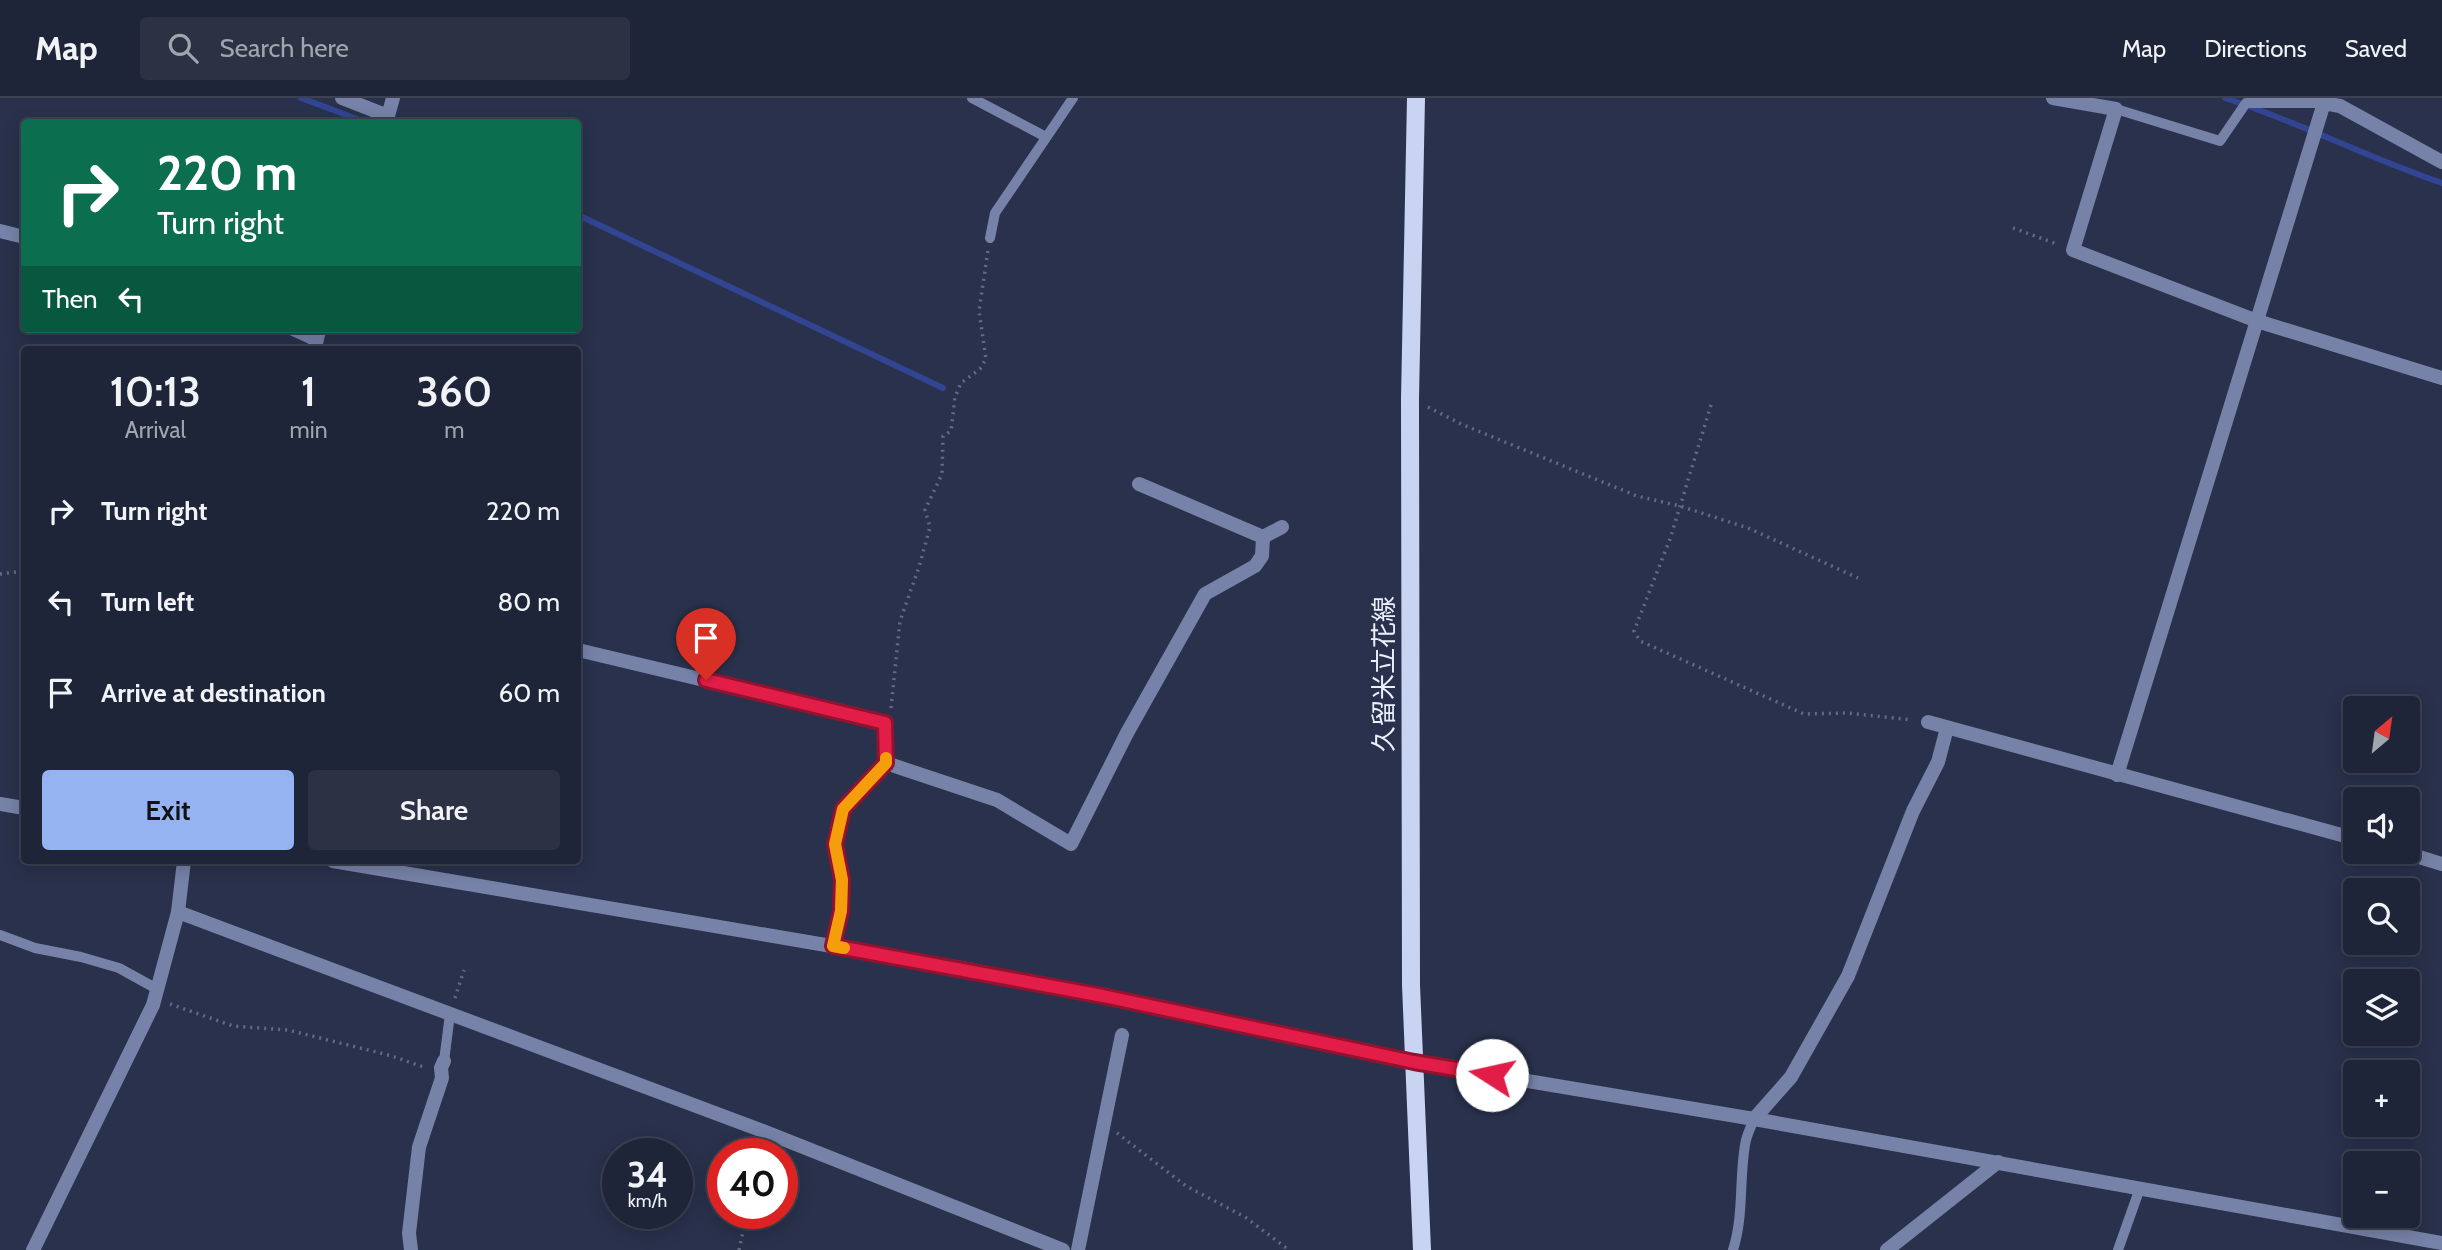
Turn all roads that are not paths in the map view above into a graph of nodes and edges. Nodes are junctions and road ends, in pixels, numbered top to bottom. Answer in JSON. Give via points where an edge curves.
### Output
{"nodes":[{"id":1,"x":342,"y":98,"type":"edge"},
{"id":2,"x":393,"y":98,"type":"edge"},
{"id":3,"x":972,"y":98,"type":"edge"},
{"id":4,"x":1073,"y":98,"type":"edge"},
{"id":5,"x":1416,"y":98,"type":"edge"},
{"id":6,"x":2053,"y":98,"type":"edge"},
{"id":7,"x":2325,"y":101,"type":"edge"},
{"id":8,"x":2116,"y":110,"type":"junction"},
{"id":9,"x":1046,"y":137,"type":"junction"},
{"id":10,"x":2442,"y":162,"type":"edge"},
{"id":11,"x":0,"y":231,"type":"edge"},
{"id":12,"x":21,"y":236,"type":"edge"},
{"id":13,"x":990,"y":238,"type":"road end"},
{"id":14,"x":2257,"y":321,"type":"junction"},
{"id":15,"x":300,"y":333,"type":"edge"},
{"id":16,"x":317,"y":343,"type":"edge"},
{"id":17,"x":2442,"y":378,"type":"edge"},
{"id":18,"x":1139,"y":484,"type":"dead end"},
{"id":19,"x":1282,"y":527,"type":"dead end"},
{"id":20,"x":1263,"y":537,"type":"junction"},
{"id":21,"x":581,"y":651,"type":"edge"},
{"id":22,"x":1928,"y":722,"type":"road end"},
{"id":23,"x":1947,"y":728,"type":"junction"},
{"id":24,"x":886,"y":763,"type":"junction"},
{"id":25,"x":2117,"y":775,"type":"junction"},
{"id":26,"x":0,"y":804,"type":"edge"},
{"id":27,"x":21,"y":808,"type":"edge"},
{"id":28,"x":2343,"y":836,"type":"edge"},
{"id":29,"x":2420,"y":857,"type":"edge"},
{"id":30,"x":184,"y":864,"type":"edge"},
{"id":31,"x":351,"y":864,"type":"edge"},
{"id":32,"x":2442,"y":864,"type":"edge"},
{"id":33,"x":178,"y":912,"type":"junction"},
{"id":34,"x":0,"y":935,"type":"edge"},
{"id":35,"x":833,"y":946,"type":"junction"},
{"id":36,"x":156,"y":994,"type":"junction"},
{"id":37,"x":450,"y":1014,"type":"junction"},
{"id":38,"x":1122,"y":1035,"type":"dead end"},
{"id":39,"x":1414,"y":1062,"type":"junction"},
{"id":40,"x":443,"y":1067,"type":"joint"},
{"id":41,"x":1754,"y":1119,"type":"junction"},
{"id":42,"x":1998,"y":1163,"type":"junction"},
{"id":43,"x":2140,"y":1188,"type":"junction"},
{"id":44,"x":2442,"y":1243,"type":"edge"},
{"id":45,"x":33,"y":1250,"type":"edge"},
{"id":46,"x":411,"y":1250,"type":"edge"},
{"id":47,"x":1063,"y":1250,"type":"edge"},
{"id":48,"x":1078,"y":1250,"type":"edge"},
{"id":49,"x":1422,"y":1250,"type":"edge"},
{"id":50,"x":1733,"y":1250,"type":"edge"},
{"id":51,"x":1887,"y":1250,"type":"edge"},
{"id":52,"x":2118,"y":1250,"type":"edge"}],
"edges":[{"from":1,"to":2,"type":"street","via":[[388,116]]},
{"from":3,"to":9,"type":"lane"},
{"from":4,"to":9,"type":"lane"},
{"from":5,"to":39,"type":"main road","name":"久留米立花線","via":[[1410,398],[1410,985]]},
{"from":6,"to":8,"type":"street"},
{"from":7,"to":8,"type":"lane","via":[[2246,103],[2220,141]]},
{"from":7,"to":10,"type":"street"},
{"from":7,"to":14,"type":"street"},
{"from":8,"to":14,"type":"street","via":[[2073,250]]},
{"from":9,"to":13,"type":"lane","via":[[995,213]]},
{"from":11,"to":12,"type":"street"},
{"from":14,"to":17,"type":"street"},
{"from":14,"to":25,"type":"street"},
{"from":15,"to":16,"type":"street"},
{"from":18,"to":20,"type":"street"},
{"from":19,"to":20,"type":"street"},
{"from":20,"to":24,"type":"street","via":[[1262,556],[1255,566],[1205,594],[1071,844],[997,800]]},
{"from":21,"to":24,"type":"street","via":[[885,723]]},
{"from":22,"to":23,"type":"street"},
{"from":23,"to":25,"type":"street"},
{"from":23,"to":41,"type":"street","via":[[1938,762],[1913,811],[1848,976],[1791,1076]]},
{"from":24,"to":35,"type":"street","via":[[843,809],[835,844],[842,880],[841,911]]},
{"from":25,"to":28,"type":"street"},
{"from":26,"to":27,"type":"street"},
{"from":29,"to":32,"type":"street"},
{"from":30,"to":33,"type":"street"},
{"from":31,"to":35,"type":"street"},
{"from":33,"to":36,"type":"street"},
{"from":33,"to":37,"type":"street"},
{"from":34,"to":36,"type":"lane","via":[[119,968]]},
{"from":35,"to":39,"type":"street","via":[[1116,998]]},
{"from":36,"to":45,"type":"street"},
{"from":37,"to":40,"type":"lane"},
{"from":37,"to":47,"type":"street"},
{"from":38,"to":48,"type":"street"},
{"from":39,"to":41,"type":"street"},
{"from":39,"to":49,"type":"main road","name":"久留米立花線"},
{"from":40,"to":46,"type":"street","via":[[419,1147]]},
{"from":41,"to":42,"type":"street"},
{"from":41,"to":50,"type":"lane","via":[[1745,1143],[1742,1203]]},
{"from":42,"to":43,"type":"street"},
{"from":42,"to":51,"type":"street"},
{"from":43,"to":44,"type":"street"},
{"from":43,"to":52,"type":"lane"}]}
